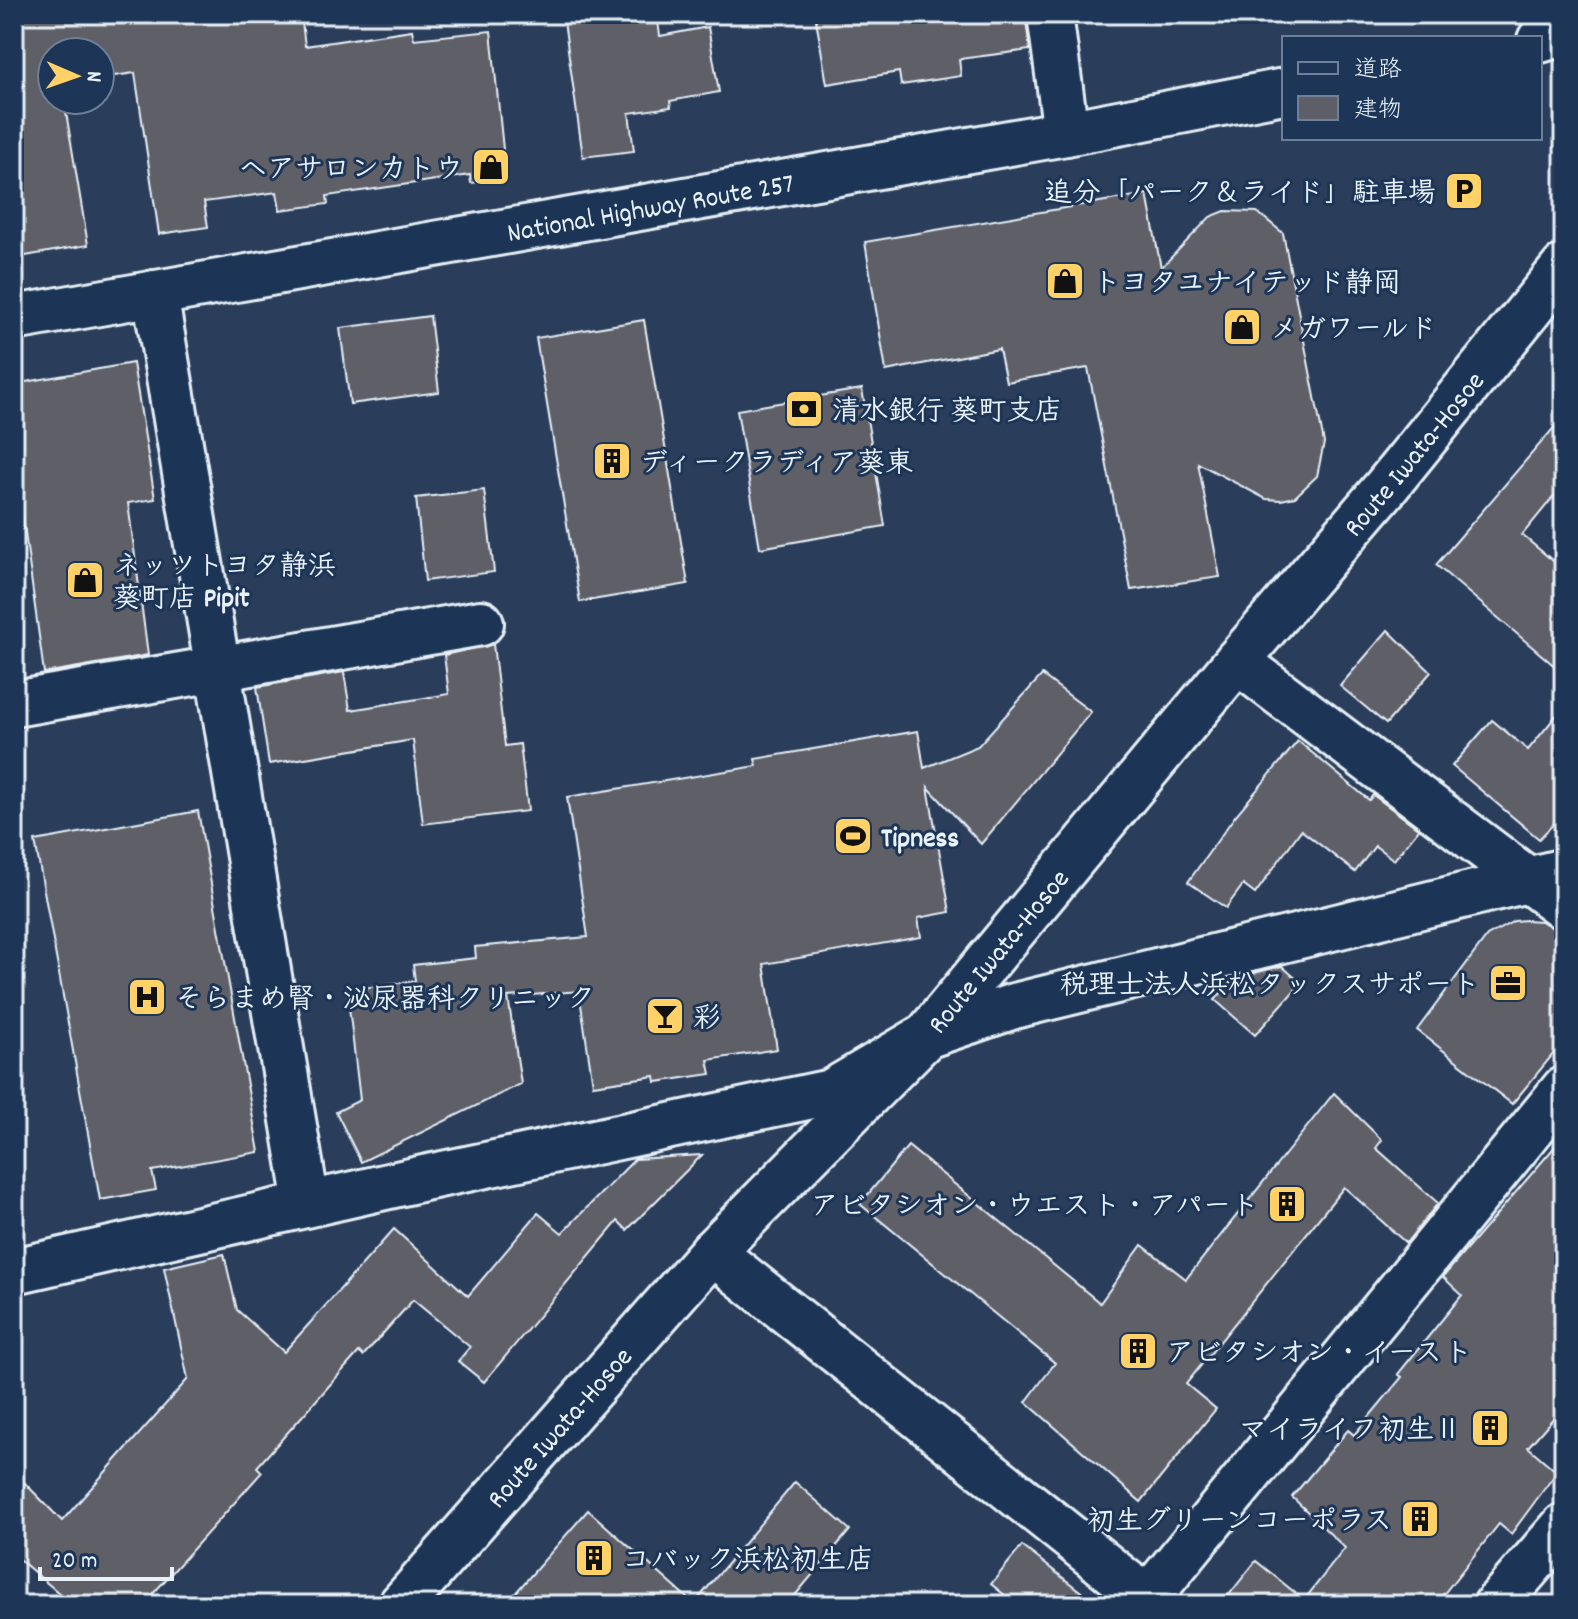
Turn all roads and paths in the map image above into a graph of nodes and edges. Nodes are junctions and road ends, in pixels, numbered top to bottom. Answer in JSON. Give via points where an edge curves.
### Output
{"nodes":[{"id":1,"x":1050,"y":14,"type":"edge"},
{"id":2,"x":1282,"y":91,"type":"edge"},
{"id":3,"x":1066,"y":133,"type":"junction"},
{"id":4,"x":1564,"y":267,"type":"edge"},
{"id":5,"x":155,"y":293,"type":"junction"},
{"id":6,"x":14,"y":318,"type":"edge"},
{"id":7,"x":481,"y":623,"type":"dead end"},
{"id":8,"x":1237,"y":661,"type":"junction"},
{"id":9,"x":218,"y":670,"type":"junction"},
{"id":10,"x":14,"y":704,"type":"edge"},
{"id":11,"x":1546,"y":875,"type":"edge"},
{"id":12,"x":1564,"y":907,"type":"edge"},
{"id":13,"x":926,"y":1036,"type":"junction"},
{"id":14,"x":1564,"y":1089,"type":"edge"},
{"id":15,"x":307,"y":1204,"type":"junction"},
{"id":16,"x":712,"y":1252,"type":"junction"},
{"id":17,"x":14,"y":1271,"type":"edge"},
{"id":18,"x":1564,"y":1526,"type":"edge"},
{"id":19,"x":1151,"y":1602,"type":"edge"},
{"id":20,"x":401,"y":1605,"type":"edge"},
{"id":21,"x":1496,"y":1605,"type":"edge"}],
"edges":[{"from":1,"to":3,"type":"main road"},
{"from":2,"to":3,"type":"main road","name":"National Highway Route 257"},
{"from":3,"to":5,"type":"main road","name":"National Highway Route 257"},
{"from":4,"to":8,"type":"main road","name":"Route Iwata-Hosoe"},
{"from":5,"to":6,"type":"main road","name":"National Highway Route 257"},
{"from":5,"to":9,"type":"main road"},
{"from":7,"to":9,"type":"main road"},
{"from":8,"to":11,"type":"main road"},
{"from":8,"to":13,"type":"main road","name":"Route Iwata-Hosoe"},
{"from":9,"to":10,"type":"main road"},
{"from":9,"to":15,"type":"main road"},
{"from":11,"to":12,"type":"main road"},
{"from":11,"to":13,"type":"main road","via":[[1014,1006]]},
{"from":13,"to":15,"type":"main road","via":[[831,1092]]},
{"from":13,"to":16,"type":"main road","name":"Route Iwata-Hosoe"},
{"from":14,"to":19,"type":"main road"},
{"from":15,"to":17,"type":"main road"},
{"from":16,"to":19,"type":"main road"},
{"from":16,"to":20,"type":"main road","name":"Route Iwata-Hosoe"},
{"from":18,"to":21,"type":"main road"}]}
